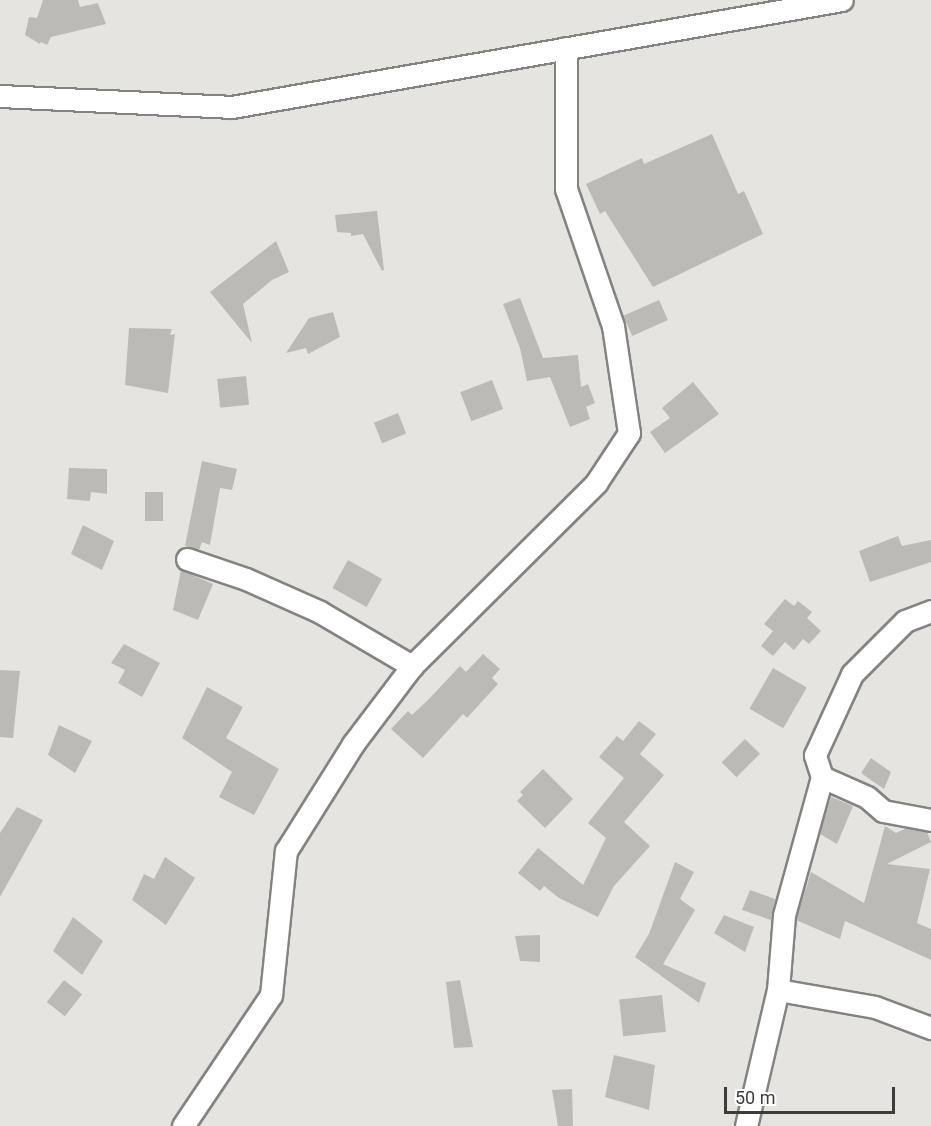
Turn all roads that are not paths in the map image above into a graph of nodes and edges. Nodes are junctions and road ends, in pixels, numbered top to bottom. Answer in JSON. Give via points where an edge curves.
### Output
{"nodes":[{"id":1,"x":842,"y":0,"type":"edge"},
{"id":2,"x":566,"y":48,"type":"junction"},
{"id":3,"x":0,"y":96,"type":"edge"},
{"id":4,"x":188,"y":559,"type":"dead end"},
{"id":5,"x":931,"y":611,"type":"edge"},
{"id":6,"x":412,"y":666,"type":"junction"},
{"id":7,"x":822,"y":777,"type":"junction"},
{"id":8,"x":931,"y":820,"type":"edge"},
{"id":9,"x":778,"y":990,"type":"junction"},
{"id":10,"x":931,"y":1028,"type":"edge"},
{"id":11,"x":183,"y":1126,"type":"edge"},
{"id":12,"x":746,"y":1126,"type":"edge"}],
"edges":[{"from":1,"to":2,"type":"street"},
{"from":2,"to":3,"type":"street","via":[[232,107]]},
{"from":2,"to":6,"type":"street","via":[[566,189],[613,326],[629,433],[596,483]]},
{"from":4,"to":6,"type":"street","via":[[246,579],[320,612]]},
{"from":5,"to":7,"type":"street","via":[[905,621],[852,674],[815,755]]},
{"from":6,"to":11,"type":"street","via":[[353,744],[286,851],[271,995]]},
{"from":7,"to":8,"type":"street","via":[[867,797],[883,811]]},
{"from":7,"to":9,"type":"street","via":[[784,915]]},
{"from":9,"to":10,"type":"street","via":[[875,1007]]},
{"from":9,"to":12,"type":"street"}]}
